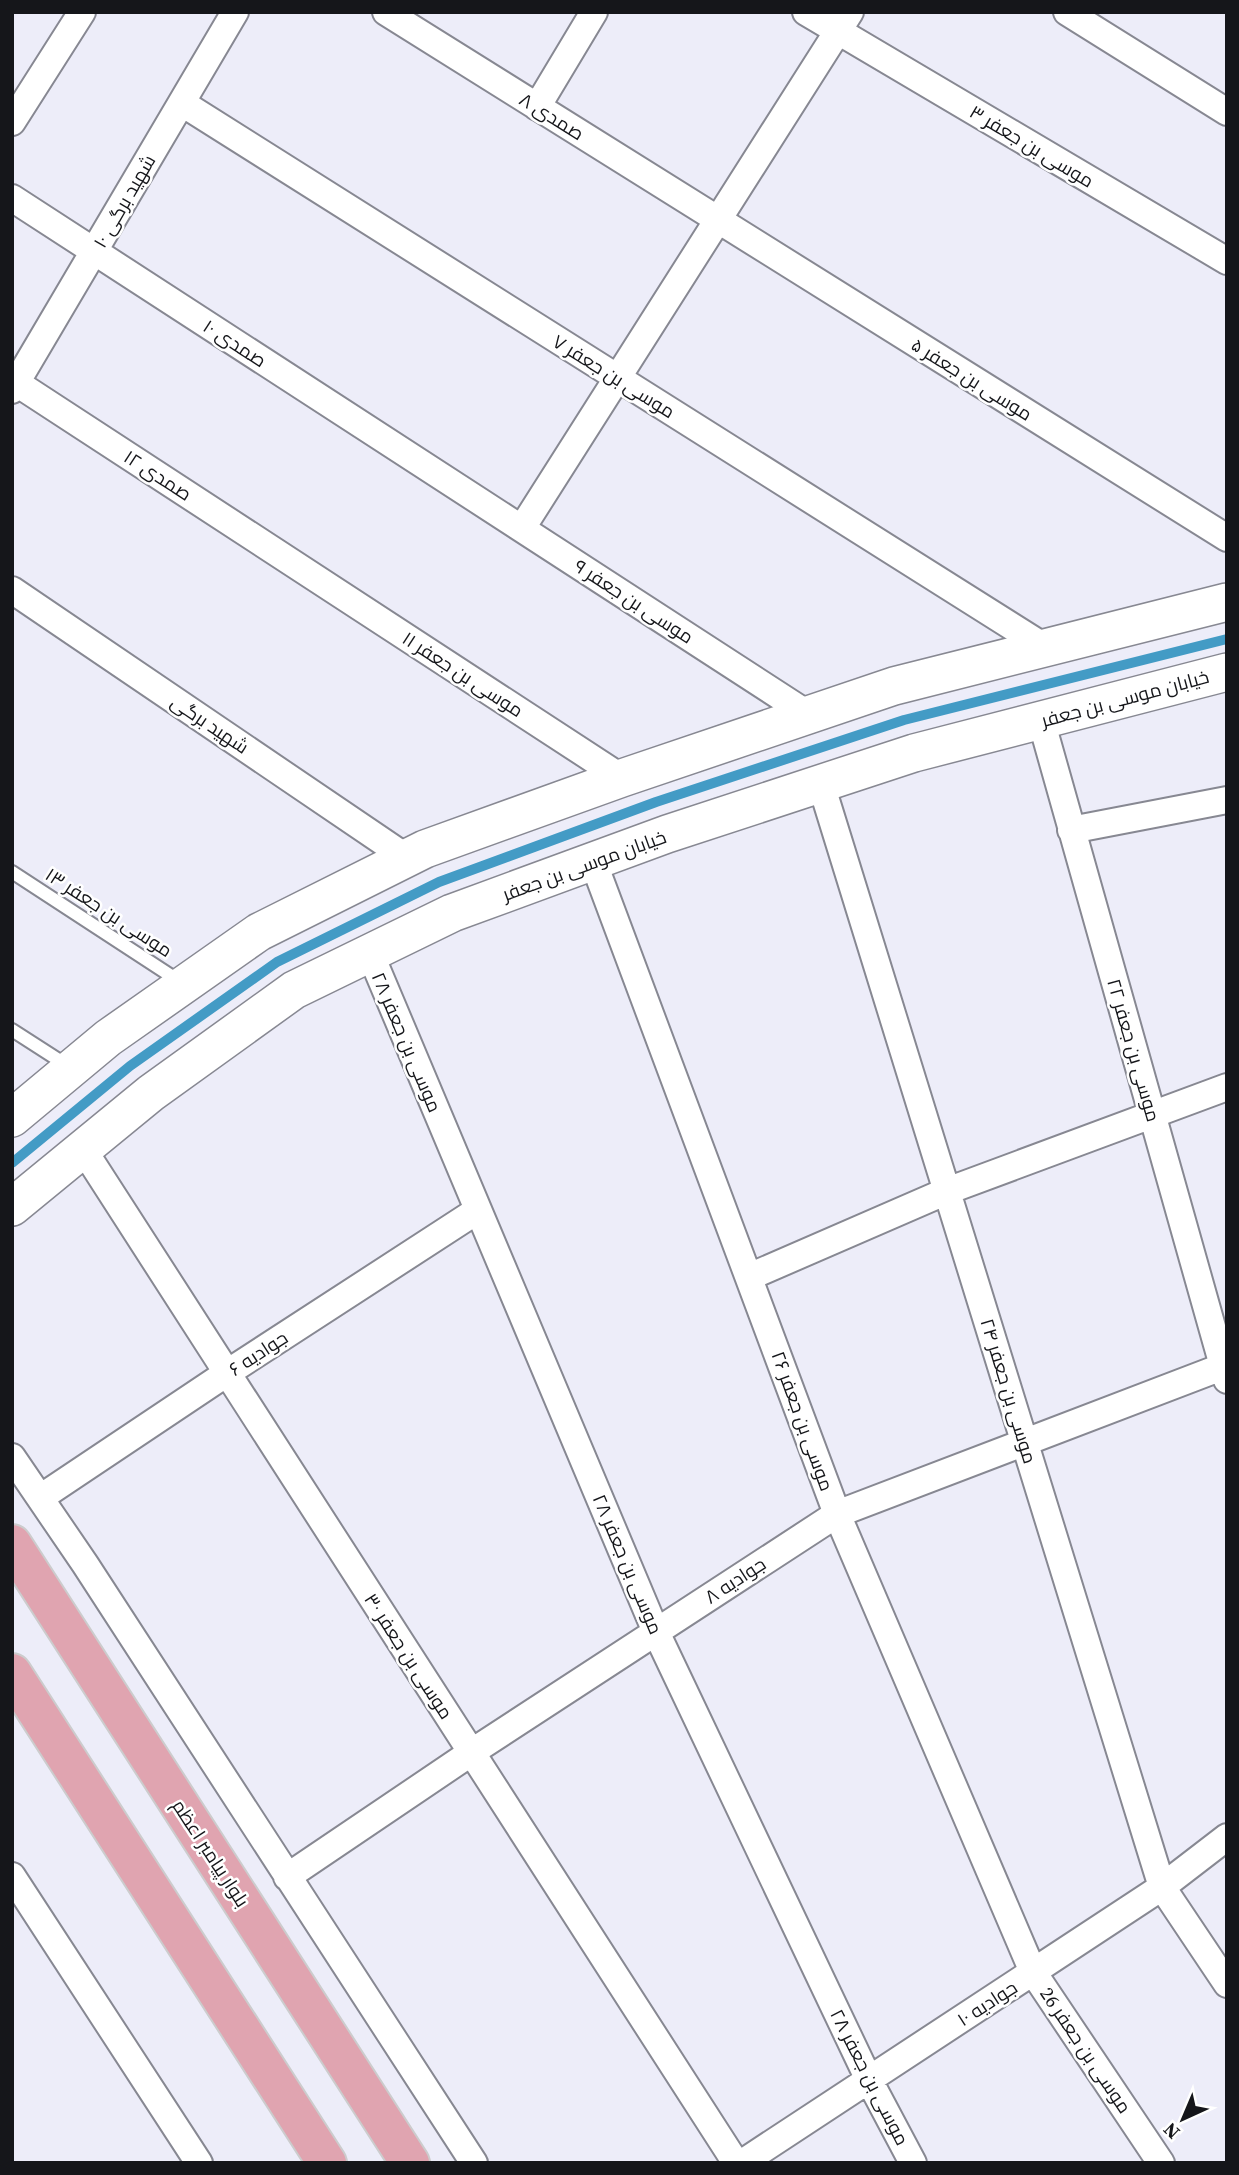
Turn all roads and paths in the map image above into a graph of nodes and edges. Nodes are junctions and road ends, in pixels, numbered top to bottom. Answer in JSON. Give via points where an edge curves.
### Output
{"nodes":[{"id":1,"x":82,"y":12,"type":"edge"},
{"id":2,"x":236,"y":12,"type":"edge"},
{"id":3,"x":386,"y":12,"type":"edge"},
{"id":4,"x":594,"y":12,"type":"edge"},
{"id":5,"x":806,"y":12,"type":"edge"},
{"id":6,"x":1068,"y":12,"type":"edge"},
{"id":7,"x":844,"y":22,"type":"edge"},
{"id":8,"x":181,"y":103,"type":"junction"},
{"id":9,"x":537,"y":107,"type":"junction"},
{"id":10,"x":1227,"y":112,"type":"edge"},
{"id":11,"x":12,"y":122,"type":"edge"},
{"id":12,"x":12,"y":198,"type":"edge"},
{"id":13,"x":718,"y":220,"type":"junction"},
{"id":14,"x":95,"y":251,"type":"junction"},
{"id":15,"x":1227,"y":261,"type":"edge"},
{"id":16,"x":617,"y":378,"type":"junction"},
{"id":17,"x":14,"y":385,"type":"edge"},
{"id":18,"x":458,"y":487,"type":"joint"},
{"id":19,"x":522,"y":528,"type":"junction"},
{"id":20,"x":1227,"y":538,"type":"edge"},
{"id":21,"x":304,"y":570,"type":"joint"},
{"id":22,"x":12,"y":590,"type":"edge"},
{"id":23,"x":1227,"y":602,"type":"edge"},
{"id":24,"x":1046,"y":648,"type":"junction"},
{"id":25,"x":1227,"y":672,"type":"edge"},
{"id":26,"x":810,"y":715,"type":"junction"},
{"id":27,"x":1041,"y":720,"type":"junction"},
{"id":28,"x":622,"y":778,"type":"junction"},
{"id":29,"x":821,"y":784,"type":"junction"},
{"id":30,"x":1227,"y":800,"type":"edge"},
{"id":31,"x":1071,"y":830,"type":"junction"},
{"id":32,"x":407,"y":858,"type":"junction"},
{"id":33,"x":593,"y":861,"type":"junction"},
{"id":34,"x":12,"y":872,"type":"edge"},
{"id":35,"x":370,"y":953,"type":"junction"},
{"id":36,"x":184,"y":984,"type":"junction"},
{"id":37,"x":12,"y":1030,"type":"edge"},
{"id":38,"x":72,"y":1069,"type":"junction"},
{"id":39,"x":1227,"y":1087,"type":"edge"},
{"id":40,"x":1152,"y":1115,"type":"junction"},
{"id":41,"x":12,"y":1118,"type":"edge"},
{"id":42,"x":83,"y":1149,"type":"junction"},
{"id":43,"x":947,"y":1191,"type":"junction"},
{"id":44,"x":12,"y":1207,"type":"edge"},
{"id":45,"x":478,"y":1210,"type":"junction"},
{"id":46,"x":749,"y":1277,"type":"junction"},
{"id":47,"x":1225,"y":1371,"type":"edge"},
{"id":48,"x":227,"y":1373,"type":"junction"},
{"id":49,"x":1024,"y":1442,"type":"junction"},
{"id":50,"x":12,"y":1457,"type":"edge"},
{"id":51,"x":40,"y":1498,"type":"junction"},
{"id":52,"x":837,"y":1514,"type":"junction"},
{"id":53,"x":12,"y":1544,"type":"edge"},
{"id":54,"x":656,"y":1632,"type":"junction"},
{"id":55,"x":12,"y":1673,"type":"edge"},
{"id":56,"x":471,"y":1752,"type":"junction"},
{"id":57,"x":1227,"y":1837,"type":"edge"},
{"id":58,"x":12,"y":1876,"type":"edge"},
{"id":59,"x":286,"y":1877,"type":"junction"},
{"id":60,"x":1162,"y":1887,"type":"junction"},
{"id":61,"x":1034,"y":1972,"type":"junction"},
{"id":62,"x":1227,"y":1984,"type":"edge"},
{"id":63,"x":869,"y":2080,"type":"junction"},
{"id":64,"x":199,"y":2163,"type":"edge"},
{"id":65,"x":327,"y":2163,"type":"edge"},
{"id":66,"x":410,"y":2163,"type":"edge"},
{"id":67,"x":474,"y":2163,"type":"edge"},
{"id":68,"x":736,"y":2163,"type":"edge"},
{"id":69,"x":743,"y":2163,"type":"edge"},
{"id":70,"x":913,"y":2163,"type":"edge"},
{"id":71,"x":1161,"y":2163,"type":"edge"}],
"edges":[{"from":1,"to":11,"type":"street"},
{"from":2,"to":8,"type":"street","name":"شهید برگی ۱۰"},
{"from":3,"to":9,"type":"street","name":"صمدی ۸"},
{"from":4,"to":9,"type":"street"},
{"from":5,"to":7,"type":"street","name":"موسی بن جعفر ۳"},
{"from":6,"to":10,"type":"street"},
{"from":7,"to":13,"type":"street"},
{"from":7,"to":15,"type":"street","name":"موسی بن جعفر ۳"},
{"from":8,"to":14,"type":"street","name":"شهید برگی ۱۰"},
{"from":8,"to":16,"type":"street","name":"موسی بن جعفر ۷"},
{"from":9,"to":13,"type":"street","name":"صمدی ۸"},
{"from":12,"to":14,"type":"street","name":"صمدی ۱۰"},
{"from":13,"to":16,"type":"street"},
{"from":13,"to":20,"type":"street","name":"موسی بن جعفر ۵"},
{"from":14,"to":17,"type":"street","name":"شهید برگی ۱۰"},
{"from":14,"to":18,"type":"street","name":"صمدی ۱۰"},
{"from":16,"to":19,"type":"street"},
{"from":16,"to":24,"type":"street","name":"موسی بن جعفر ۷"},
{"from":17,"to":21,"type":"street","name":"صمدی ۱۲"},
{"from":18,"to":19,"type":"street","name":"موسی بن جعفر ۹"},
{"from":19,"to":26,"type":"street","name":"موسی بن جعفر ۹"},
{"from":21,"to":28,"type":"street","name":"موسی بن جعفر ۱۱"},
{"from":22,"to":32,"type":"street","name":"شهید برگی"},
{"from":23,"to":24,"type":"main road"},
{"from":24,"to":26,"type":"main road","via":[[894,687]]},
{"from":25,"to":27,"type":"main road","name":"خیابان موسی بن جعفر"},
{"from":26,"to":28,"type":"main road"},
{"from":27,"to":29,"type":"main road","name":"خیابان موسی بن جعفر","via":[[914,753]]},
{"from":27,"to":31,"type":"street","name":"موسی بن جعفر ۲۲"},
{"from":28,"to":32,"type":"main road"},
{"from":29,"to":33,"type":"main road","name":"خیابان موسی بن جعفر"},
{"from":29,"to":43,"type":"street","name":"موسی بن جعفر ۲۴"},
{"from":30,"to":31,"type":"street"},
{"from":31,"to":40,"type":"street","name":"موسی بن جعفر ۲۲"},
{"from":32,"to":36,"type":"main road","via":[[259,932]]},
{"from":33,"to":35,"type":"main road","name":"خیابان موسی بن جعفر","via":[[453,913]]},
{"from":33,"to":46,"type":"street","name":"موسی بن جعفر ۲۶"},
{"from":34,"to":36,"type":"lane","name":"موسی بن جعفر ۱۳"},
{"from":35,"to":42,"type":"main road","name":"خیابان موسی بن جعفر","via":[[295,990],[150,1093]]},
{"from":35,"to":45,"type":"street","name":"موسی بن جعفر ۲۸"},
{"from":36,"to":38,"type":"main road"},
{"from":37,"to":38,"type":"lane"},
{"from":38,"to":41,"type":"main road"},
{"from":39,"to":40,"type":"street"},
{"from":40,"to":43,"type":"street"},
{"from":40,"to":47,"type":"street","name":"موسی بن جعفر ۲۲"},
{"from":42,"to":44,"type":"main road","name":"خیابان موسی بن جعفر"},
{"from":42,"to":48,"type":"street","name":"موسی بن جعفر ۳۰"},
{"from":43,"to":46,"type":"street"},
{"from":43,"to":49,"type":"street","name":"موسی بن جعفر ۲۴"},
{"from":45,"to":48,"type":"street","name":"جوادیه ۶"},
{"from":45,"to":54,"type":"street","name":"موسی بن جعفر ۲۸"},
{"from":46,"to":52,"type":"street","name":"موسی بن جعفر ۲۶"},
{"from":47,"to":49,"type":"street","name":"جوادیه ۸"},
{"from":48,"to":51,"type":"street","name":"جوادیه ۶"},
{"from":48,"to":56,"type":"street","name":"موسی بن جعفر ۳۰"},
{"from":49,"to":52,"type":"street","name":"جوادیه ۸"},
{"from":49,"to":60,"type":"street","name":"موسی بن جعفر ۲۴"},
{"from":50,"to":51,"type":"street"},
{"from":51,"to":59,"type":"street"},
{"from":52,"to":54,"type":"street","name":"جوادیه ۸"},
{"from":52,"to":61,"type":"street","name":"موسی بن جعفر ۲۶"},
{"from":53,"to":66,"type":"main road","name":"بلوار پیامبر اعظم"},
{"from":54,"to":56,"type":"street","name":"جوادیه ۸"},
{"from":54,"to":63,"type":"street","name":"موسی بن جعفر ۲۸"},
{"from":55,"to":65,"type":"main road"},
{"from":56,"to":59,"type":"street","name":"جوادیه ۸"},
{"from":56,"to":68,"type":"street","name":"موسی بن جعفر ۳۰"},
{"from":57,"to":60,"type":"street","name":"جوادیه ۱۰"},
{"from":58,"to":64,"type":"street"},
{"from":59,"to":67,"type":"street"},
{"from":60,"to":61,"type":"street","name":"جوادیه ۱۰"},
{"from":60,"to":62,"type":"street","name":"موسی بن جعفر ۲۴"},
{"from":61,"to":63,"type":"street","name":"جوادیه ۱۰"},
{"from":61,"to":71,"type":"street","name":"موسی بن جعفر 26"},
{"from":63,"to":69,"type":"street","name":"جوادیه ۱۰"},
{"from":63,"to":70,"type":"street","name":"موسی بن جعفر ۲۸"}]}
